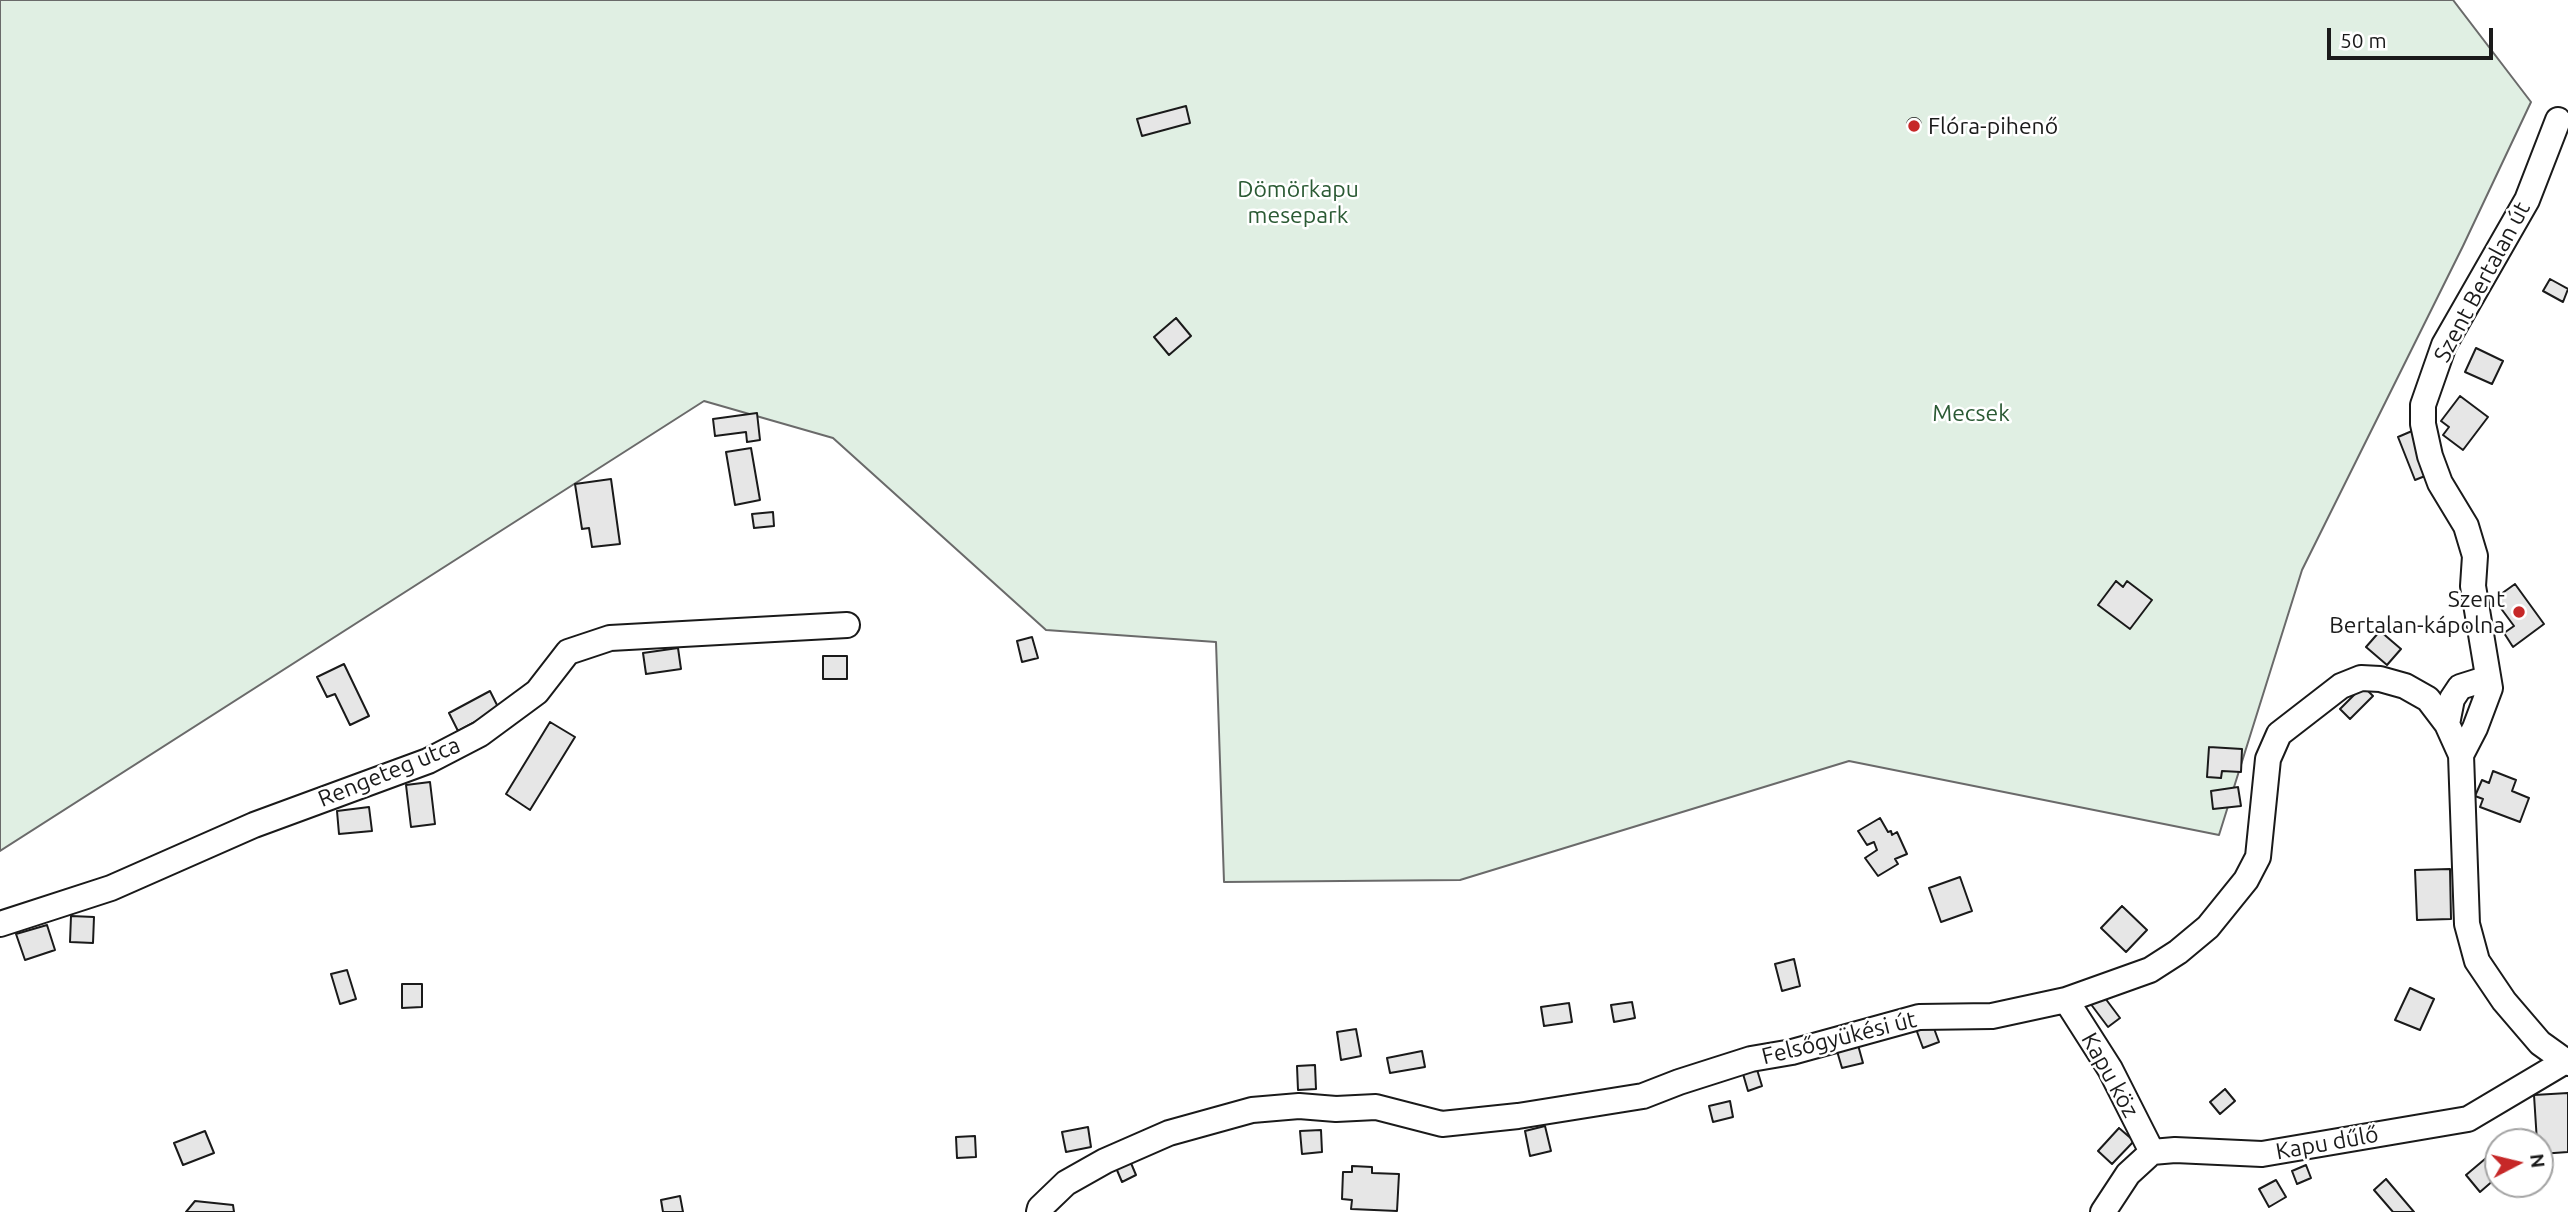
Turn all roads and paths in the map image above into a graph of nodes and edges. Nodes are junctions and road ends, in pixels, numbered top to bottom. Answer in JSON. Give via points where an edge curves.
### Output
{"nodes":[{"id":1,"x":2558,"y":120,"type":"dead end"},
{"id":2,"x":847,"y":625,"type":"dead end"},
{"id":3,"x":2490,"y":688,"type":"junction"},
{"id":4,"x":2446,"y":724,"type":"junction"},
{"id":5,"x":2461,"y":754,"type":"junction"},
{"id":6,"x":0,"y":924,"type":"edge"},
{"id":7,"x":2066,"y":1000,"type":"junction"},
{"id":8,"x":2566,"y":1063,"type":"edge"},
{"id":9,"x":2152,"y":1152,"type":"junction"},
{"id":10,"x":1039,"y":1212,"type":"edge"},
{"id":11,"x":2103,"y":1212,"type":"edge"}],
"edges":[{"from":1,"to":3,"type":"street","name":"Szent Bertalan út","via":[[2527,200],[2444,345],[2423,405],[2430,456],[2466,526],[2475,556],[2473,586]]},
{"from":2,"to":6,"type":"street","name":"Rengeteg utca","via":[[610,638],[568,652],[537,692],[480,734],[428,761],[254,825],[111,888]]},
{"from":3,"to":4,"type":"street","via":[[2479,681],[2460,687]]},
{"from":3,"to":5,"type":"street"},
{"from":4,"to":5,"type":"street","name":"Felsőgyükési út"},
{"from":4,"to":7,"type":"street","name":"Felsőgyükési út","via":[[2428,699],[2380,679],[2361,678],[2320,701],[2279,734],[2268,759],[2258,857],[2246,880],[2208,927],[2150,970]]},
{"from":5,"to":8,"type":"street","via":[[2467,924],[2477,961],[2539,1043]]},
{"from":7,"to":9,"type":"street","name":"Kapu köz","via":[[2110,1069]]},
{"from":7,"to":10,"type":"street","name":"Felsőgyükési út","via":[[1992,1016],[1919,1017],[1751,1059],[1643,1096],[1518,1116],[1442,1125],[1376,1107],[1252,1110],[1169,1133],[1105,1161],[1066,1183]]},
{"from":8,"to":9,"type":"street","name":"Kapu dűlő","via":[[2468,1119],[2262,1154]]},
{"from":9,"to":11,"type":"street","via":[[2127,1174]]}]}
